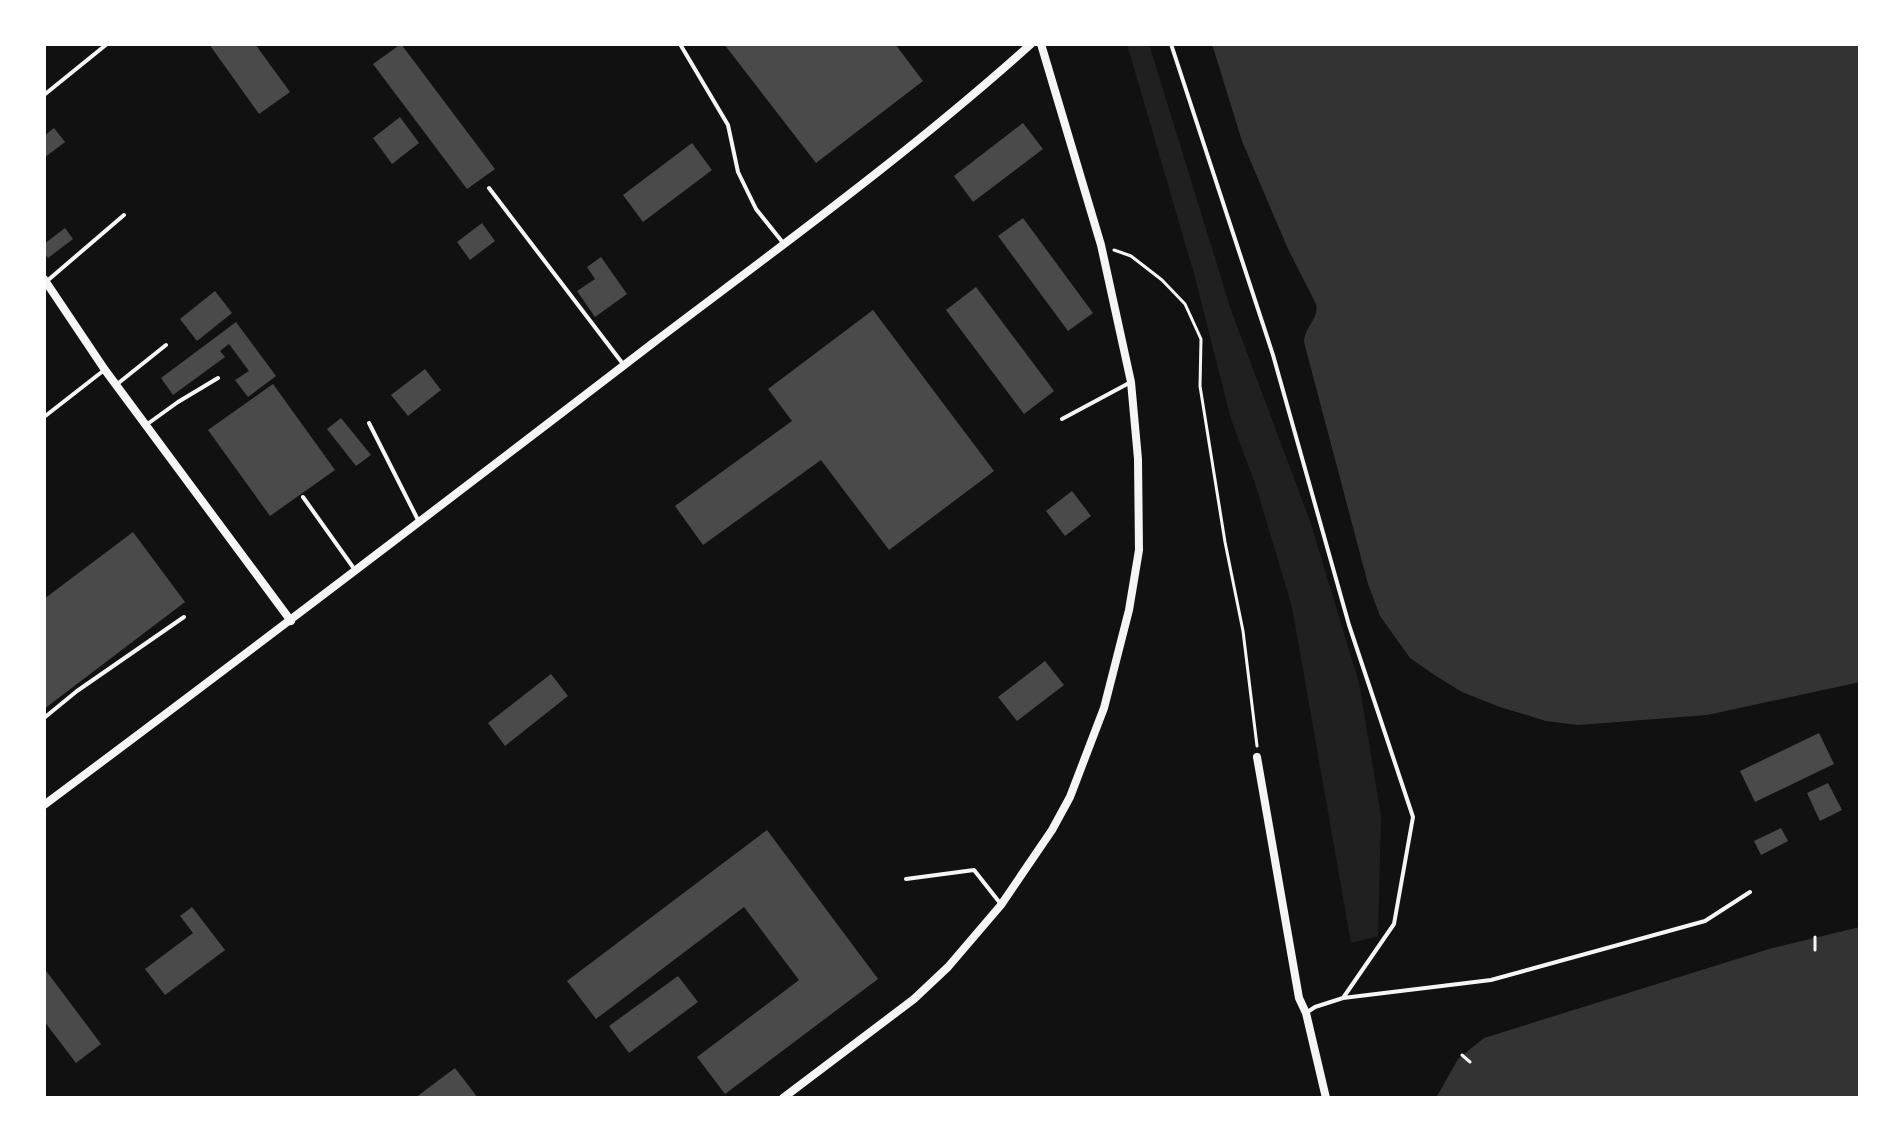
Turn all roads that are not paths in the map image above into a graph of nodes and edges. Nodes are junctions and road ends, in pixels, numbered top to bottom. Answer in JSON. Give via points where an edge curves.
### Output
{"nodes":[{"id":1,"x":107,"y":44,"type":"edge"},
{"id":2,"x":680,"y":44,"type":"edge"},
{"id":3,"x":1031,"y":44,"type":"edge"},
{"id":4,"x":1041,"y":44,"type":"edge"},
{"id":5,"x":1171,"y":44,"type":"edge"},
{"id":6,"x":44,"y":95,"type":"edge"},
{"id":7,"x":489,"y":188,"type":"dead end"},
{"id":8,"x":124,"y":215,"type":"dead end"},
{"id":9,"x":784,"y":244,"type":"junction"},
{"id":10,"x":45,"y":281,"type":"edge"},
{"id":11,"x":166,"y":345,"type":"dead end"},
{"id":12,"x":624,"y":366,"type":"junction"},
{"id":13,"x":105,"y":370,"type":"junction"},
{"id":14,"x":218,"y":378,"type":"dead end"},
{"id":15,"x":1131,"y":382,"type":"junction"},
{"id":16,"x":116,"y":385,"type":"junction"},
{"id":17,"x":44,"y":417,"type":"edge"},
{"id":18,"x":1062,"y":419,"type":"dead end"},
{"id":19,"x":369,"y":423,"type":"dead end"},
{"id":20,"x":146,"y":425,"type":"junction"},
{"id":21,"x":303,"y":497,"type":"dead end"},
{"id":22,"x":419,"y":522,"type":"junction"},
{"id":23,"x":356,"y":571,"type":"junction"},
{"id":24,"x":184,"y":617,"type":"dead end"},
{"id":25,"x":291,"y":621,"type":"junction"},
{"id":26,"x":44,"y":718,"type":"edge"},
{"id":27,"x":1257,"y":757,"type":"road end"},
{"id":28,"x":44,"y":805,"type":"edge"},
{"id":29,"x":906,"y":879,"type":"dead end"},
{"id":30,"x":1750,"y":892,"type":"dead end"},
{"id":31,"x":1001,"y":905,"type":"junction"},
{"id":32,"x":1343,"y":998,"type":"junction"},
{"id":33,"x":1306,"y":1013,"type":"junction"},
{"id":34,"x":783,"y":1098,"type":"edge"},
{"id":35,"x":1326,"y":1098,"type":"edge"}],
"edges":[{"from":1,"to":6,"type":"lane"},
{"from":2,"to":9,"type":"lane","via":[[728,125],[738,172],[756,209]]},
{"from":3,"to":9,"type":"street","via":[[972,97]]},
{"from":4,"to":15,"type":"street","via":[[1101,245]]},
{"from":5,"to":32,"type":"lane","via":[[1273,355],[1349,625],[1413,817],[1394,924]]},
{"from":7,"to":12,"type":"lane"},
{"from":8,"to":10,"type":"lane"},
{"from":9,"to":12,"type":"street"},
{"from":10,"to":13,"type":"street"},
{"from":11,"to":16,"type":"lane"},
{"from":12,"to":22,"type":"street"},
{"from":13,"to":16,"type":"street"},
{"from":13,"to":17,"type":"lane"},
{"from":14,"to":20,"type":"lane"},
{"from":15,"to":18,"type":"lane"},
{"from":15,"to":31,"type":"street","via":[[1139,550],[1129,610],[1104,708],[1070,797]]},
{"from":16,"to":20,"type":"street"},
{"from":19,"to":22,"type":"lane"},
{"from":20,"to":25,"type":"street"},
{"from":21,"to":23,"type":"lane"},
{"from":22,"to":23,"type":"street"},
{"from":23,"to":25,"type":"street"},
{"from":24,"to":26,"type":"lane"},
{"from":25,"to":28,"type":"street"},
{"from":27,"to":33,"type":"street","via":[[1299,998]]},
{"from":29,"to":31,"type":"lane","via":[[974,870]]},
{"from":30,"to":32,"type":"lane","via":[[1705,921],[1491,980]]},
{"from":31,"to":34,"type":"street","via":[[914,999]]},
{"from":32,"to":33,"type":"lane"},
{"from":33,"to":35,"type":"street"}]}
